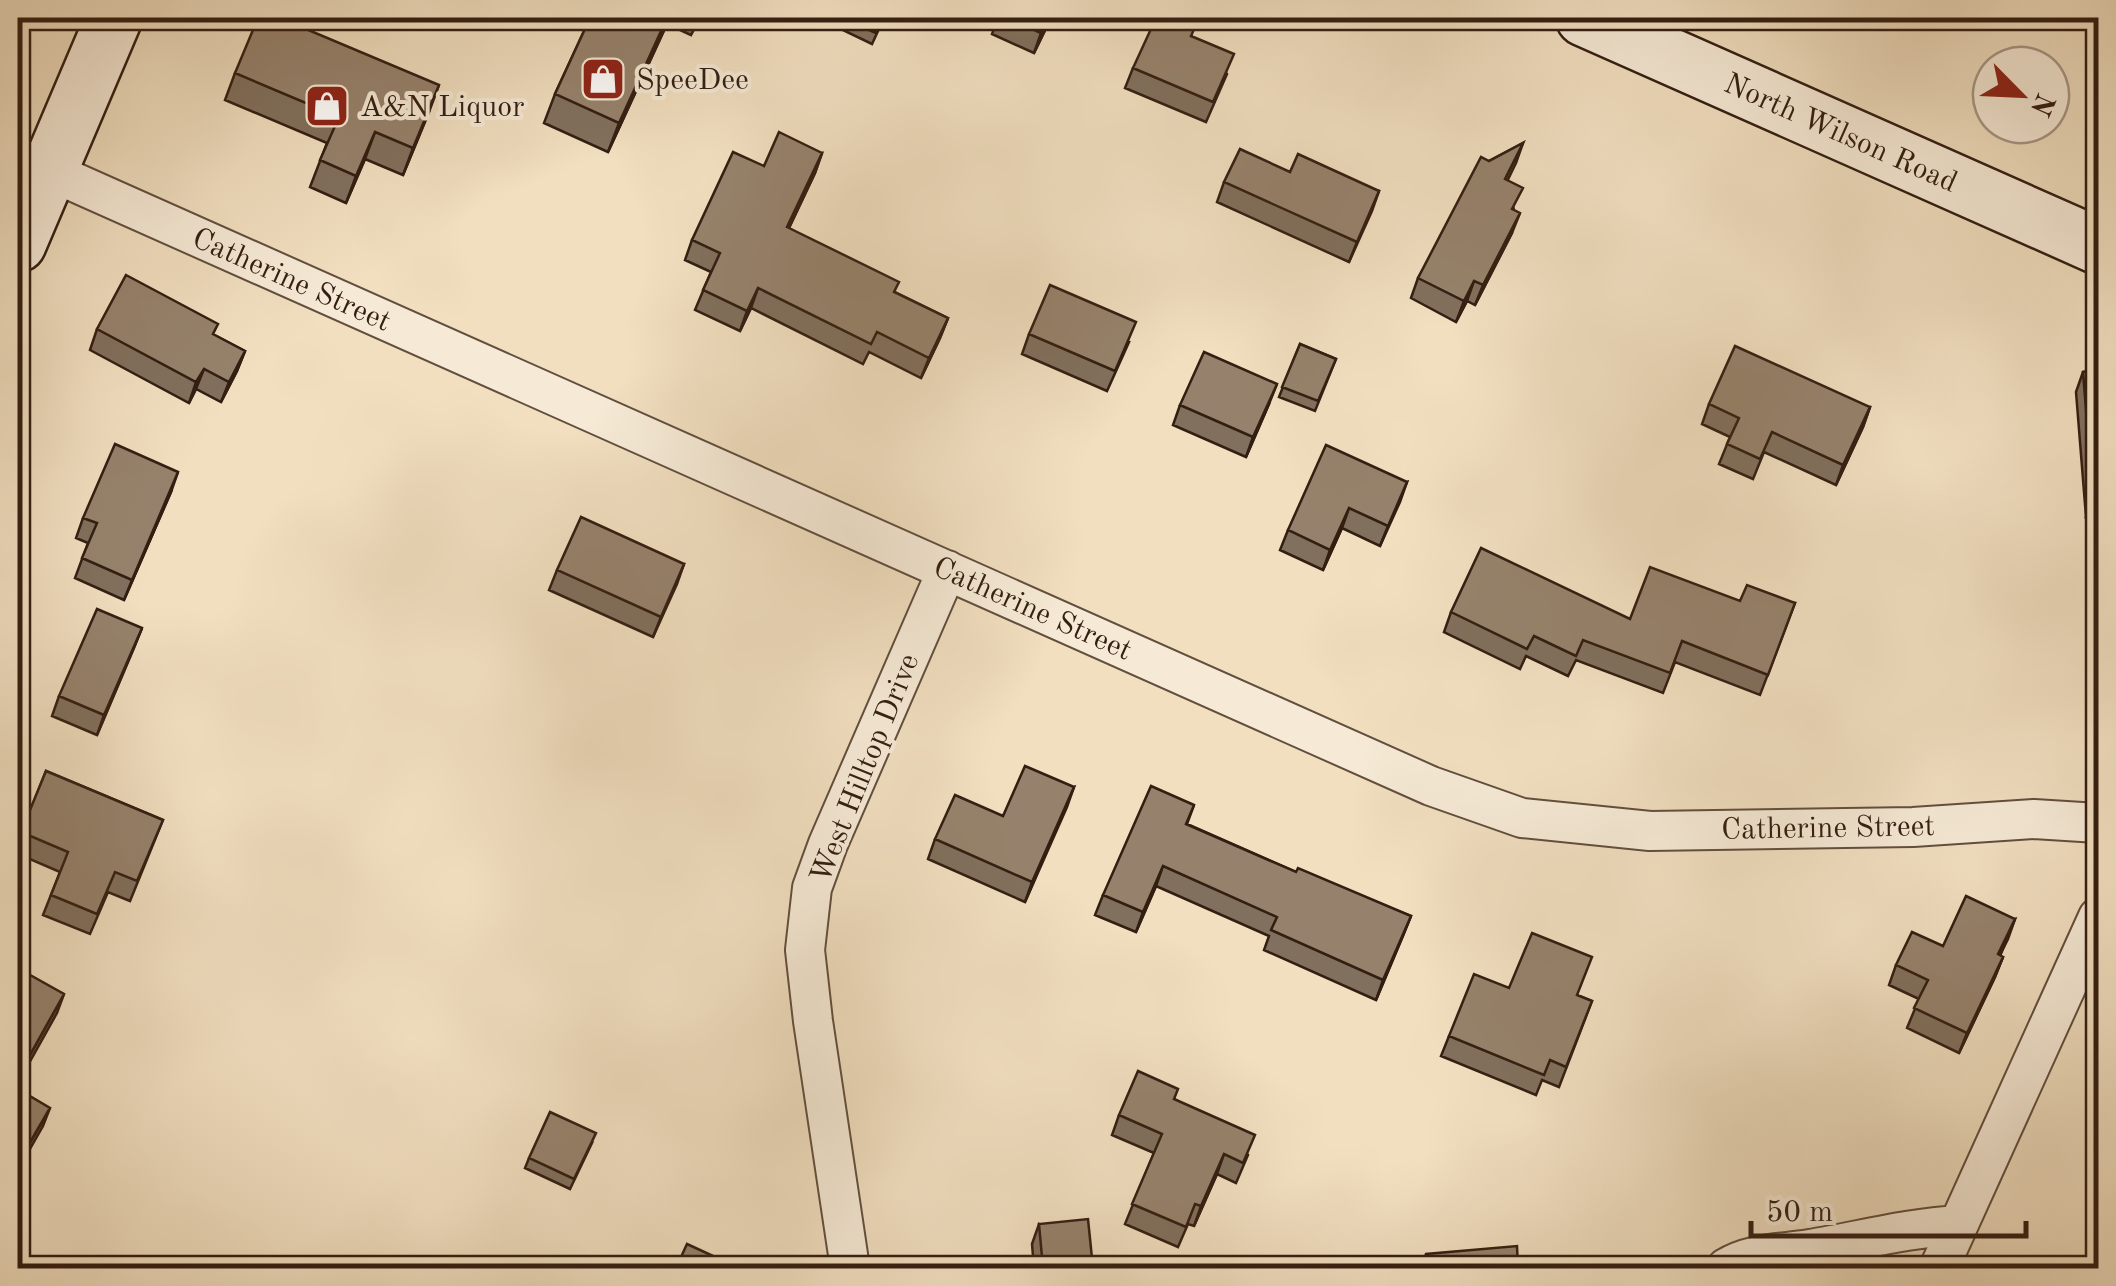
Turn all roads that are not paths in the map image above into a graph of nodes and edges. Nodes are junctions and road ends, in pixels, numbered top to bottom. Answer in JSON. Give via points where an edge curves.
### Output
{"nodes":[{"id":1,"x":114,"y":18,"type":"edge"},
{"id":2,"x":1584,"y":18,"type":"edge"},
{"id":3,"x":33,"y":164,"type":"edge"},
{"id":4,"x":18,"y":244,"type":"edge"},
{"id":5,"x":2098,"y":246,"type":"edge"},
{"id":6,"x":947,"y":570,"type":"junction"},
{"id":7,"x":2098,"y":823,"type":"edge"},
{"id":8,"x":2098,"y":917,"type":"edge"},
{"id":9,"x":1958,"y":1225,"type":"junction"},
{"id":10,"x":850,"y":1268,"type":"edge"},
{"id":11,"x":1726,"y":1268,"type":"edge"},
{"id":12,"x":1938,"y":1268,"type":"edge"}],
"edges":[{"from":1,"to":3,"type":"street"},
{"from":2,"to":5,"type":"street","name":"North Wilson Road"},
{"from":3,"to":4,"type":"street"},
{"from":3,"to":6,"type":"street","name":"Catherine Street"},
{"from":6,"to":7,"type":"street","name":"Catherine Street","via":[[1431,786],[1522,818],[1650,831],[2034,819]]},
{"from":6,"to":10,"type":"street","name":"West Hilltop Drive","via":[[812,888],[806,950],[812,1021]]},
{"from":8,"to":9,"type":"street"},
{"from":9,"to":11,"type":"street","via":[[1757,1255]]},
{"from":9,"to":12,"type":"street"}]}
